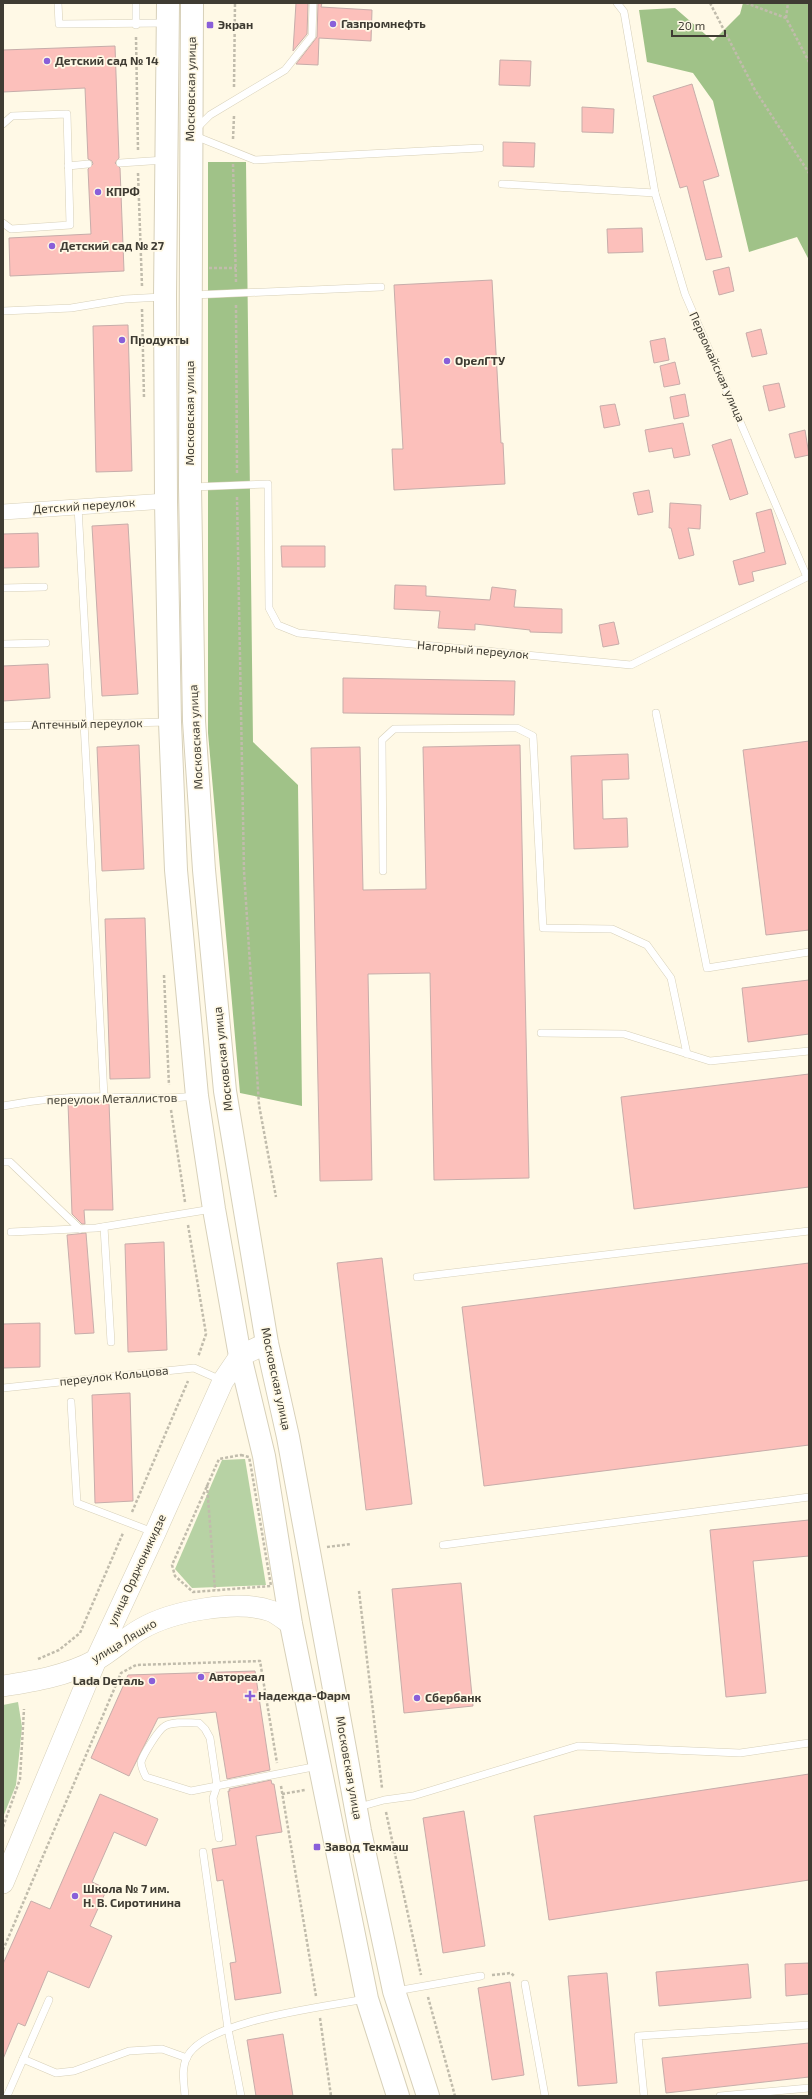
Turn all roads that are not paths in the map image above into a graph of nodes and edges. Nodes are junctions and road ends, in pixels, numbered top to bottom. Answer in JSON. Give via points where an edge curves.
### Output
{"nodes":[{"id":1,"x":58,"y":3,"type":"edge"},
{"id":2,"x":136,"y":3,"type":"edge"},
{"id":3,"x":192,"y":3,"type":"edge"},
{"id":4,"x":314,"y":3,"type":"edge"},
{"id":5,"x":617,"y":3,"type":"edge"},
{"id":6,"x":168,"y":13,"type":"edge"},
{"id":7,"x":136,"y":25,"type":"junction"},
{"id":8,"x":3,"y":124,"type":"edge"},
{"id":9,"x":190,"y":134,"type":"junction"},
{"id":10,"x":480,"y":148,"type":"dead end"},
{"id":11,"x":167,"y":160,"type":"junction"},
{"id":12,"x":120,"y":163,"type":"dead end"},
{"id":13,"x":88,"y":164,"type":"dead end"},
{"id":14,"x":68,"y":166,"type":"junction"},
{"id":15,"x":502,"y":184,"type":"dead end"},
{"id":16,"x":654,"y":193,"type":"junction"},
{"id":17,"x":3,"y":224,"type":"edge"},
{"id":18,"x":381,"y":287,"type":"dead end"},
{"id":19,"x":190,"y":295,"type":"junction"},
{"id":20,"x":165,"y":297,"type":"junction"},
{"id":21,"x":3,"y":311,"type":"edge"},
{"id":22,"x":190,"y":487,"type":"junction"},
{"id":23,"x":166,"y":501,"type":"junction"},
{"id":24,"x":78,"y":507,"type":"junction"},
{"id":25,"x":3,"y":512,"type":"edge"},
{"id":26,"x":44,"y":587,"type":"dead end"},
{"id":27,"x":3,"y":588,"type":"edge"},
{"id":28,"x":683,"y":640,"type":"joint"},
{"id":29,"x":46,"y":643,"type":"dead end"},
{"id":30,"x":3,"y":644,"type":"edge"},
{"id":31,"x":656,"y":713,"type":"dead end"},
{"id":32,"x":170,"y":722,"type":"junction"},
{"id":33,"x":87,"y":723,"type":"junction"},
{"id":34,"x":3,"y":726,"type":"edge"},
{"id":35,"x":383,"y":871,"type":"dead end"},
{"id":36,"x":809,"y":952,"type":"edge"},
{"id":37,"x":541,"y":1033,"type":"dead end"},
{"id":38,"x":809,"y":1051,"type":"edge"},
{"id":39,"x":687,"y":1054,"type":"junction"},
{"id":40,"x":104,"y":1096,"type":"junction"},
{"id":41,"x":197,"y":1096,"type":"junction"},
{"id":42,"x":3,"y":1106,"type":"edge"},
{"id":43,"x":3,"y":1162,"type":"edge"},
{"id":44,"x":214,"y":1209,"type":"junction"},
{"id":45,"x":104,"y":1227,"type":"junction"},
{"id":46,"x":80,"y":1229,"type":"junction"},
{"id":47,"x":809,"y":1231,"type":"edge"},
{"id":48,"x":11,"y":1232,"type":"dead end"},
{"id":49,"x":417,"y":1277,"type":"dead end"},
{"id":50,"x":111,"y":1342,"type":"dead end"},
{"id":51,"x":267,"y":1343,"type":"junction"},
{"id":52,"x":240,"y":1356,"type":"junction"},
{"id":53,"x":222,"y":1381,"type":"junction"},
{"id":54,"x":3,"y":1388,"type":"edge"},
{"id":55,"x":71,"y":1402,"type":"dead end"},
{"id":56,"x":809,"y":1497,"type":"edge"},
{"id":57,"x":155,"y":1533,"type":"junction"},
{"id":58,"x":443,"y":1545,"type":"dead end"},
{"id":59,"x":291,"y":1624,"type":"junction"},
{"id":60,"x":96,"y":1660,"type":"junction"},
{"id":61,"x":3,"y":1686,"type":"edge"},
{"id":62,"x":809,"y":1744,"type":"edge"},
{"id":63,"x":320,"y":1766,"type":"junction"},
{"id":64,"x":217,"y":1786,"type":"junction"},
{"id":65,"x":356,"y":1808,"type":"junction"},
{"id":66,"x":219,"y":1838,"type":"dead end"},
{"id":67,"x":203,"y":1852,"type":"dead end"},
{"id":68,"x":3,"y":1883,"type":"edge"},
{"id":69,"x":481,"y":1976,"type":"road end"},
{"id":70,"x":525,"y":1984,"type":"road end"},
{"id":71,"x":394,"y":1992,"type":"junction"},
{"id":72,"x":368,"y":1999,"type":"junction"},
{"id":73,"x":49,"y":2000,"type":"dead end"},
{"id":74,"x":809,"y":2025,"type":"edge"},
{"id":75,"x":228,"y":2029,"type":"junction"},
{"id":76,"x":187,"y":2058,"type":"junction"},
{"id":77,"x":23,"y":2059,"type":"junction"},
{"id":78,"x":809,"y":2088,"type":"edge"},
{"id":79,"x":7,"y":2096,"type":"edge"},
{"id":80,"x":185,"y":2096,"type":"edge"},
{"id":81,"x":241,"y":2096,"type":"edge"},
{"id":82,"x":398,"y":2096,"type":"edge"},
{"id":83,"x":428,"y":2096,"type":"edge"},
{"id":84,"x":545,"y":2096,"type":"edge"},
{"id":85,"x":644,"y":2096,"type":"edge"},
{"id":86,"x":720,"y":2096,"type":"edge"}],
"edges":[{"from":1,"to":7,"type":"lane","via":[[59,24]]},
{"from":2,"to":7,"type":"lane"},
{"from":3,"to":9,"type":"main road","name":"Московская улица"},
{"from":4,"to":9,"type":"lane","via":[[312,36],[285,70],[210,115]]},
{"from":5,"to":16,"type":"lane","name":"Первомайская улица","via":[[624,12]]},
{"from":6,"to":7,"type":"lane"},
{"from":6,"to":11,"type":"main road","name":"Московская улица"},
{"from":8,"to":14,"type":"lane","via":[[12,116],[67,114]]},
{"from":9,"to":10,"type":"lane","via":[[255,160]]},
{"from":9,"to":19,"type":"main road","name":"Московская улица"},
{"from":11,"to":12,"type":"lane"},
{"from":11,"to":20,"type":"main road","name":"Московская улица"},
{"from":13,"to":14,"type":"lane"},
{"from":14,"to":17,"type":"lane","via":[[70,225],[11,229]]},
{"from":15,"to":16,"type":"lane"},
{"from":16,"to":28,"type":"lane","name":"Первомайская улица","via":[[685,294],[807,577]]},
{"from":18,"to":19,"type":"lane"},
{"from":19,"to":20,"type":"main road"},
{"from":19,"to":22,"type":"main road","name":"Московская улица"},
{"from":20,"to":21,"type":"lane","via":[[71,308]]},
{"from":20,"to":23,"type":"main road","name":"Московская улица"},
{"from":22,"to":28,"type":"lane","name":"Нагорный переулок","via":[[268,484],[269,608],[278,625],[298,633],[631,665]]},
{"from":22,"to":51,"type":"main road","name":"Московская улица","via":[[194,721],[204,870],[225,1092]]},
{"from":23,"to":24,"type":"street","name":"Детский переулок"},
{"from":23,"to":32,"type":"main road","name":"Московская улица"},
{"from":24,"to":25,"type":"street","name":"Детский переулок"},
{"from":24,"to":33,"type":"lane"},
{"from":26,"to":27,"type":"lane"},
{"from":29,"to":30,"type":"lane"},
{"from":31,"to":36,"type":"lane","via":[[707,968]]},
{"from":32,"to":33,"type":"lane","name":"Аптечный переулок"},
{"from":32,"to":41,"type":"main road","name":"Московская улица","via":[[176,870]]},
{"from":33,"to":34,"type":"lane","name":"Аптечный переулок"},
{"from":33,"to":40,"type":"lane"},
{"from":35,"to":39,"type":"lane","via":[[382,740],[394,729],[517,728],[533,736],[543,928],[612,929],[647,945],[671,978]]},
{"from":37,"to":39,"type":"lane","via":[[624,1034]]},
{"from":38,"to":39,"type":"lane","via":[[710,1061]]},
{"from":40,"to":41,"type":"lane","name":"переулок Металлистов","via":[[170,1099]]},
{"from":40,"to":42,"type":"lane","name":"переулок Металлистов","via":[[35,1100]]},
{"from":41,"to":44,"type":"main road","name":"Московская улица"},
{"from":43,"to":46,"type":"lane","via":[[10,1162]]},
{"from":44,"to":45,"type":"lane"},
{"from":44,"to":52,"type":"main road","name":"Московская улица"},
{"from":45,"to":46,"type":"lane"},
{"from":45,"to":50,"type":"lane"},
{"from":46,"to":48,"type":"lane"},
{"from":47,"to":49,"type":"lane"},
{"from":51,"to":52,"type":"main road","name":"улица Орджоникидзе"},
{"from":51,"to":65,"type":"main road","name":"Московская улица","via":[[288,1437]]},
{"from":52,"to":53,"type":"main road","name":"улица Орджоникидзе"},
{"from":52,"to":59,"type":"main road","name":"Московская улица","via":[[264,1456]]},
{"from":53,"to":54,"type":"lane","name":"переулок Кольцова","via":[[194,1368]]},
{"from":53,"to":57,"type":"main road","name":"улица Орджоникидзе"},
{"from":55,"to":57,"type":"lane","via":[[76,1503]]},
{"from":56,"to":58,"type":"lane"},
{"from":57,"to":60,"type":"main road","name":"улица Орджоникидзе"},
{"from":59,"to":60,"type":"main road","name":"улица Ляшко","via":[[271,1611],[249,1607],[187,1611],[163,1618],[141,1629]]},
{"from":59,"to":63,"type":"main road","name":"Московская улица"},
{"from":60,"to":61,"type":"main road","name":"улица Ляшко","via":[[55,1677]]},
{"from":60,"to":68,"type":"main road","name":"улица Орджоникидзе"},
{"from":62,"to":65,"type":"lane","via":[[740,1753],[578,1746],[413,1796],[384,1800]]},
{"from":63,"to":64,"type":"lane"},
{"from":63,"to":72,"type":"main road","name":"Московская улица"},
{"from":64,"to":64,"type":"lane","via":[[191,1791],[146,1777],[141,1762],[164,1726],[174,1723],[199,1723],[205,1729],[210,1738]]},
{"from":64,"to":66,"type":"lane","via":[[213,1798]]},
{"from":65,"to":71,"type":"main road","name":"Московская улица"},
{"from":67,"to":75,"type":"lane"},
{"from":69,"to":71,"type":"lane"},
{"from":70,"to":84,"type":"lane"},
{"from":71,"to":83,"type":"main road","name":"Московская улица"},
{"from":72,"to":75,"type":"lane","via":[[264,2019]]},
{"from":72,"to":82,"type":"main road","name":"Московская улица"},
{"from":73,"to":77,"type":"lane"},
{"from":74,"to":85,"type":"lane","via":[[638,2036]]},
{"from":75,"to":76,"type":"lane","via":[[204,2040]]},
{"from":75,"to":81,"type":"lane"},
{"from":76,"to":77,"type":"lane","via":[[162,2049],[129,2051],[74,2071],[56,2073]]},
{"from":76,"to":80,"type":"lane","via":[[183,2072]]},
{"from":77,"to":79,"type":"lane"},
{"from":78,"to":86,"type":"lane"}]}
